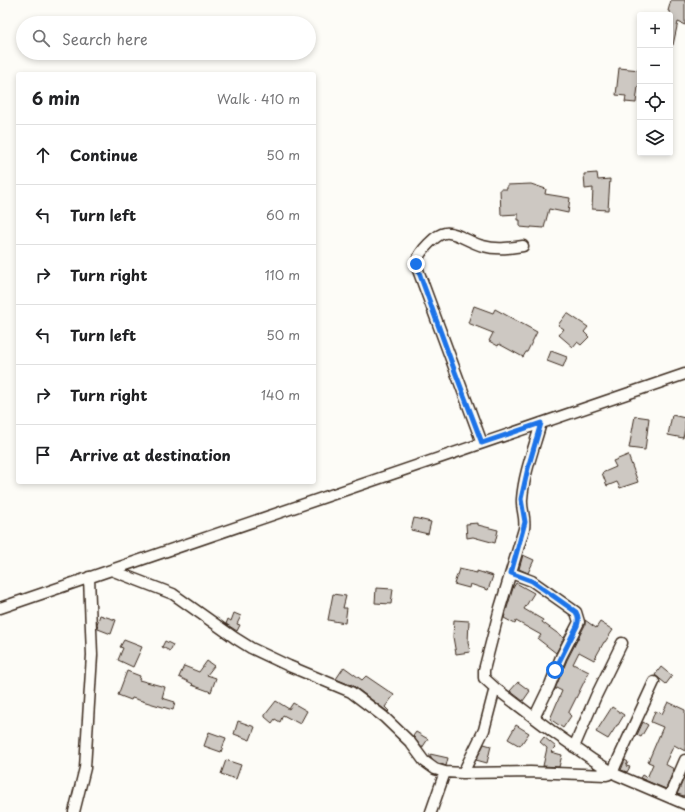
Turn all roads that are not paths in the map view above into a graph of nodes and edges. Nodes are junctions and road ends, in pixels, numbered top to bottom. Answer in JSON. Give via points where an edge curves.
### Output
{"nodes":[{"id":1,"x":523,"y":246,"type":"dead end"},
{"id":2,"x":685,"y":374,"type":"edge"},
{"id":3,"x":541,"y":423,"type":"junction"},
{"id":4,"x":482,"y":443,"type":"junction"},
{"id":5,"x":111,"y":570,"type":"junction"},
{"id":6,"x":511,"y":573,"type":"junction"},
{"id":7,"x":89,"y":577,"type":"junction"},
{"id":8,"x":0,"y":608,"type":"edge"},
{"id":9,"x":622,"y":643,"type":"dead end"},
{"id":10,"x":654,"y":682,"type":"dead end"},
{"id":11,"x":495,"y":688,"type":"junction"},
{"id":12,"x":534,"y":718,"type":"junction"},
{"id":13,"x":574,"y":747,"type":"junction"},
{"id":14,"x":685,"y":760,"type":"edge"},
{"id":15,"x":445,"y":772,"type":"junction"},
{"id":16,"x":612,"y":772,"type":"junction"},
{"id":17,"x":463,"y":773,"type":"junction"},
{"id":18,"x":668,"y":797,"type":"junction"},
{"id":19,"x":685,"y":804,"type":"edge"},
{"id":20,"x":74,"y":812,"type":"edge"},
{"id":21,"x":431,"y":812,"type":"edge"}],
"edges":[{"from":1,"to":4,"type":"street","via":[[494,249],[444,232],[429,244],[417,259],[418,270]]},
{"from":2,"to":3,"type":"street"},
{"from":3,"to":4,"type":"street"},
{"from":3,"to":6,"type":"street","via":[[521,499],[525,522]]},
{"from":4,"to":5,"type":"street"},
{"from":5,"to":7,"type":"street"},
{"from":5,"to":15,"type":"street","via":[[173,594],[257,651],[351,692],[395,727],[424,761]]},
{"from":6,"to":11,"type":"street","via":[[484,674],[485,680]]},
{"from":6,"to":12,"type":"street","via":[[532,581],[576,612],[579,618]]},
{"from":7,"to":8,"type":"street"},
{"from":7,"to":20,"type":"street","via":[[92,655],[85,768]]},
{"from":9,"to":13,"type":"street"},
{"from":10,"to":16,"type":"street"},
{"from":11,"to":12,"type":"street"},
{"from":11,"to":17,"type":"street","via":[[484,730]]},
{"from":12,"to":13,"type":"street"},
{"from":13,"to":16,"type":"street"},
{"from":14,"to":18,"type":"street"},
{"from":15,"to":17,"type":"street"},
{"from":15,"to":21,"type":"street"},
{"from":16,"to":17,"type":"street","via":[[606,775]]},
{"from":16,"to":18,"type":"street"},
{"from":18,"to":19,"type":"street"}]}
